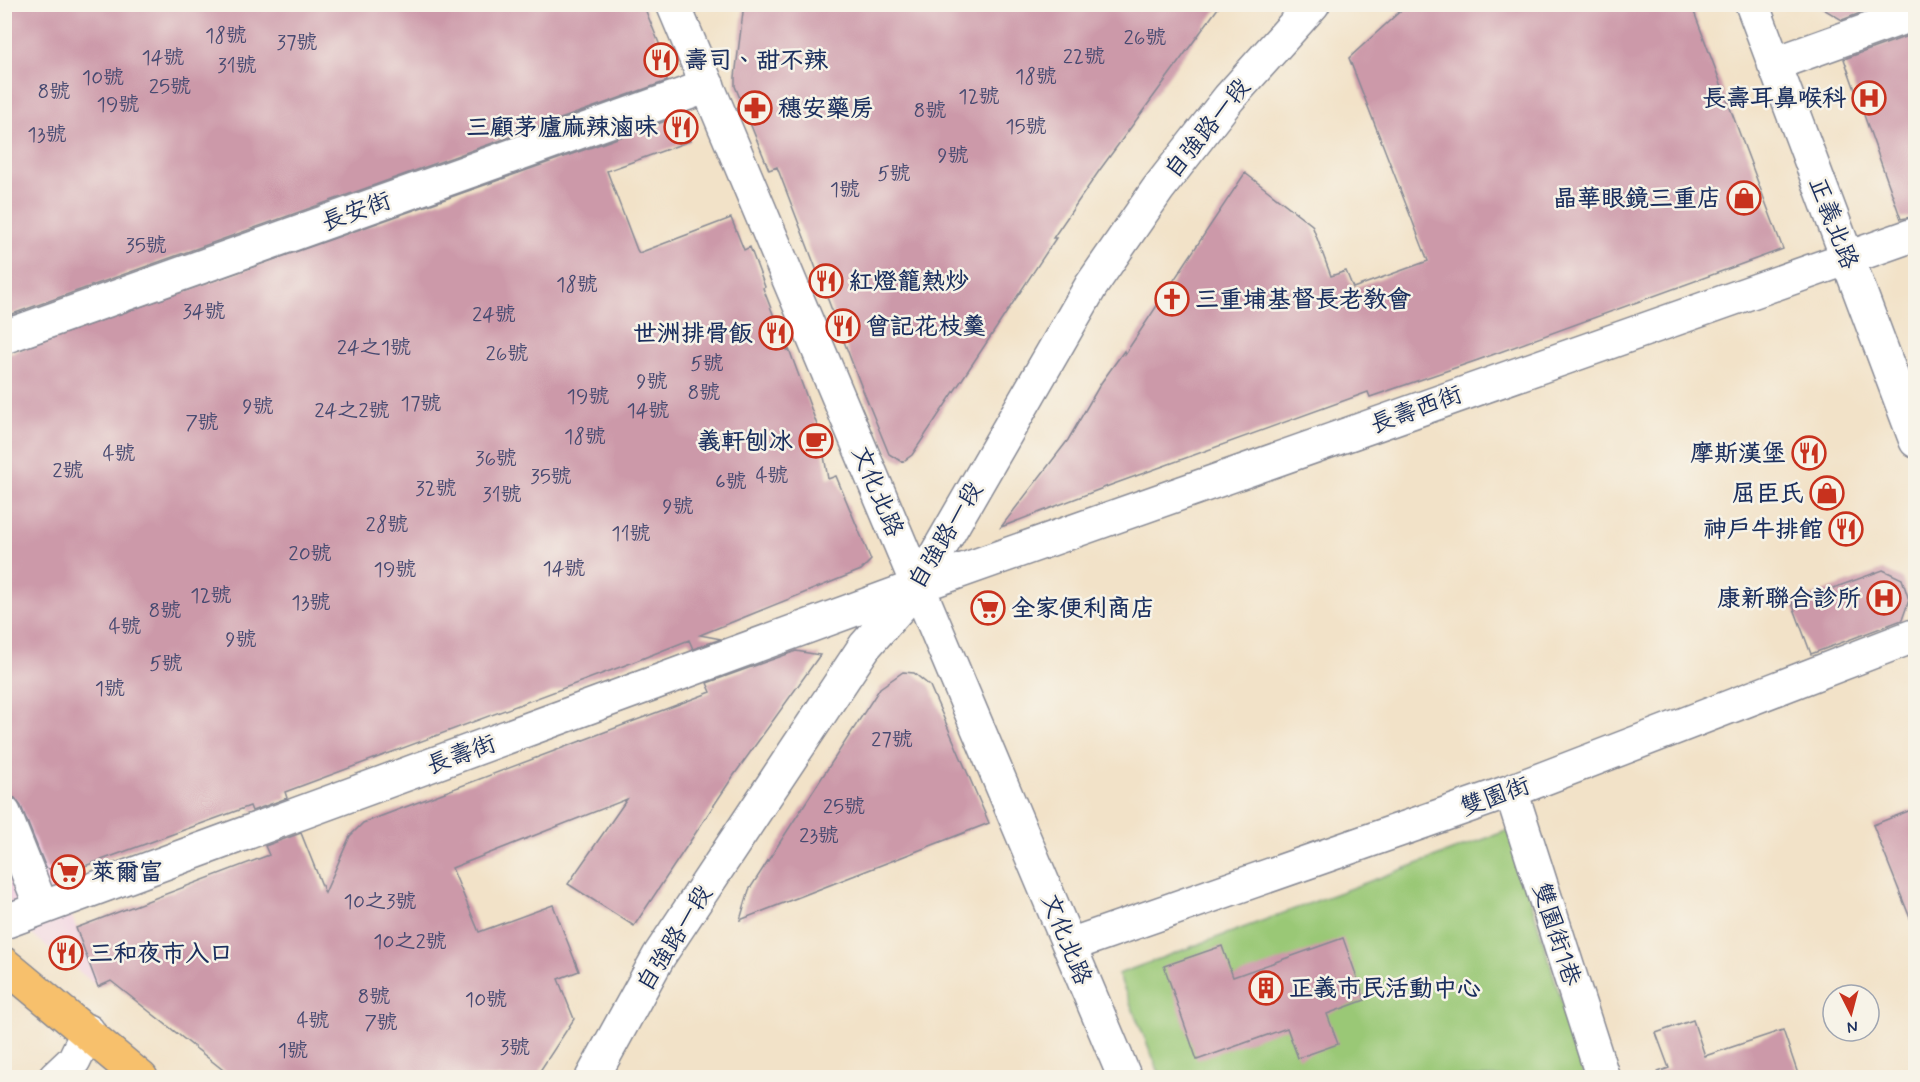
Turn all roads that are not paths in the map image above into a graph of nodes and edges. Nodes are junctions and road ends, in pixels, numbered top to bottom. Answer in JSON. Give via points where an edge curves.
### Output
{"nodes":[{"id":1,"x":674,"y":4,"type":"edge"},
{"id":2,"x":1313,"y":4,"type":"edge"},
{"id":3,"x":1752,"y":4,"type":"edge"},
{"id":4,"x":1916,"y":13,"type":"edge"},
{"id":5,"x":1774,"y":64,"type":"junction"},
{"id":6,"x":708,"y":86,"type":"junction"},
{"id":7,"x":1916,"y":234,"type":"edge"},
{"id":8,"x":1847,"y":256,"type":"junction"},
{"id":9,"x":4,"y":337,"type":"edge"},
{"id":10,"x":1916,"y":441,"type":"edge"},
{"id":11,"x":918,"y":586,"type":"junction"},
{"id":12,"x":1916,"y":635,"type":"edge"},
{"id":13,"x":1511,"y":791,"type":"junction"},
{"id":14,"x":4,"y":813,"type":"edge"},
{"id":15,"x":42,"y":908,"type":"junction"},
{"id":16,"x":4,"y":922,"type":"edge"},
{"id":17,"x":1070,"y":945,"type":"junction"},
{"id":18,"x":4,"y":964,"type":"edge"},
{"id":19,"x":88,"y":1031,"type":"junction"},
{"id":20,"x":55,"y":1077,"type":"edge"},
{"id":21,"x":141,"y":1077,"type":"edge"},
{"id":22,"x":592,"y":1077,"type":"edge"},
{"id":23,"x":1125,"y":1077,"type":"edge"},
{"id":24,"x":1603,"y":1077,"type":"edge"}],
"edges":[{"from":1,"to":6,"type":"street","name":"文化北路"},
{"from":2,"to":11,"type":"street","name":"自強路一段","via":[[1229,98],[1158,189],[1091,286]]},
{"from":3,"to":5,"type":"street","name":"正義北路"},
{"from":4,"to":5,"type":"street"},
{"from":5,"to":8,"type":"street","name":"正義北路"},
{"from":6,"to":9,"type":"street","name":"長安街"},
{"from":6,"to":11,"type":"street","name":"文化北路"},
{"from":7,"to":8,"type":"street","name":"長壽西街"},
{"from":8,"to":10,"type":"street","name":"正義北路"},
{"from":8,"to":11,"type":"street","name":"長壽西街"},
{"from":11,"to":15,"type":"street","name":"長壽街"},
{"from":11,"to":17,"type":"street","name":"文化北路"},
{"from":11,"to":22,"type":"street","name":"自強路一段","via":[[865,646],[659,956]]},
{"from":12,"to":13,"type":"street","name":"雙園街"},
{"from":13,"to":17,"type":"street","name":"雙園街"},
{"from":13,"to":24,"type":"street","name":"雙園街1巷"},
{"from":14,"to":15,"type":"street"},
{"from":15,"to":16,"type":"street","name":"長壽街"},
{"from":17,"to":23,"type":"street","name":"文化北路"},
{"from":18,"to":19,"type":"main road"},
{"from":19,"to":20,"type":"street","via":[[74,1060]]},
{"from":19,"to":21,"type":"main road"}]}
